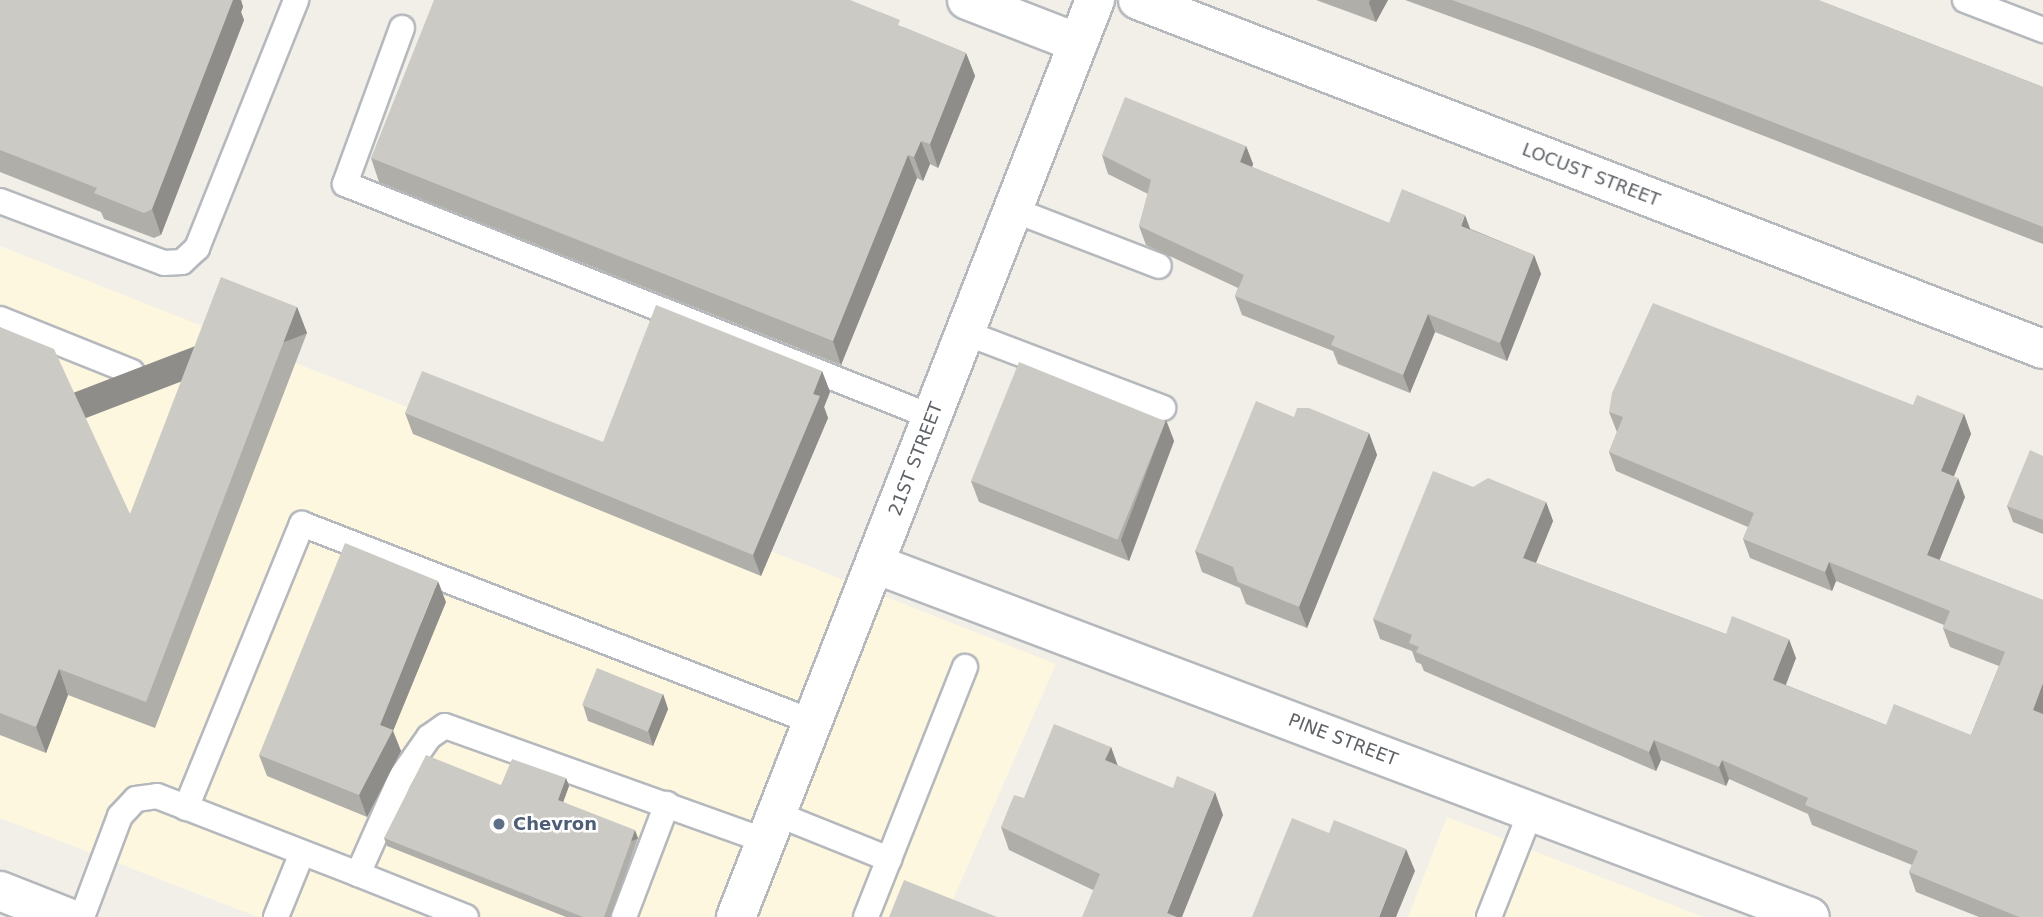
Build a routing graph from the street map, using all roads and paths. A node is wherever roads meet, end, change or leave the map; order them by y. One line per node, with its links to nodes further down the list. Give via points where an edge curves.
1 (296, 0): 9 (lane, via 197,248 182,262 164,263)
2 (967, 0): 8 (street)
3 (1095, 0): 8 (street, 21ST STREET)
4 (1138, 0): 14 (street, LOCUST STREET)
5 (1965, 0): 7 (lane)
6 (402, 28): 17 (lane, via 345,184)
7 (2043, 30)
8 (1078, 43): 10 (street, 21ST STREET)
9 (0, 201)
10 (1014, 210): 11 (lane); 13 (street, 21ST STREET)
11 (1159, 266)
12 (0, 318): 15 (lane)
13 (966, 332): 16 (lane); 17 (street, 21ST STREET)
14 (2043, 349)
15 (132, 372)
16 (1163, 408)
17 (932, 417): 18 (street, 21ST STREET)
18 (875, 564): 20 (street, 21ST STREET); 23 (street, PINE STREET)
19 (965, 667): 26 (lane)
20 (813, 722): 22 (lane, via 302,524); 24 (street, 21ST STREET)
21 (667, 804): 24 (lane); 27 (lane, via 445,726 429,737 401,777); 35 (lane)
22 (186, 808): 25 (lane); 32 (lane, via 157,796 136,799 120,816)
23 (1531, 811): 30 (street, PINE STREET); 38 (lane)
24 (771, 828): 26 (lane); 36 (street, 21ST STREET)
25 (302, 853): 27 (lane); 33 (lane)
26 (889, 859): 37 (lane)
27 (358, 874): 29 (lane)
28 (0, 891): 31 (street)
29 (425, 909): 34 (lane)
30 (1796, 914)
31 (66, 917)
32 (82, 917)
33 (276, 917)
34 (467, 917)
35 (624, 917)
36 (736, 917)
37 (866, 917)
38 (1489, 917)

